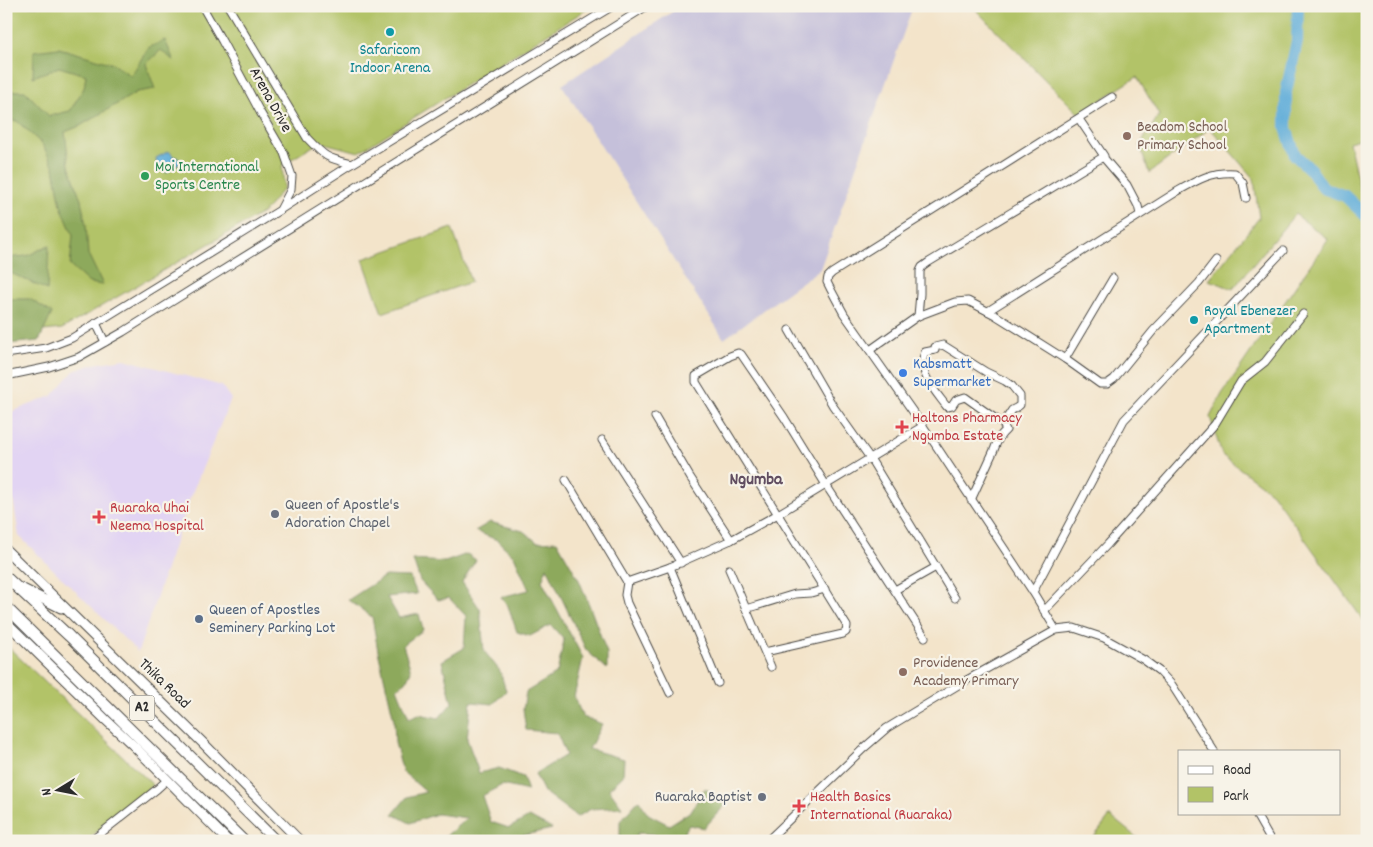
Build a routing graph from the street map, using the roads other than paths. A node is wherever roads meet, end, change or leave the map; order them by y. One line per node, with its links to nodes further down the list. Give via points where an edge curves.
1 (202, 6): 10 (street, Arena Drive, via 284,153 292,176 291,188)
2 (228, 6): 8 (street, Arena Drive, via 307,138 322,154)
3 (613, 6): 8 (street)
4 (647, 6): 20 (street)
5 (1112, 97): 6 (street)
6 (1079, 119): 7 (street); 21 (street, via 828,277 827,282 844,314)
7 (1104, 156): 11 (street, via 1126,185); 17 (street, via 922,268)
8 (352, 164): 10 (street)
9 (1246, 198): 11 (street, via 1243,183 1235,173 1212,174)
10 (280, 210): 18 (street)
11 (1140, 214): 15 (street)
12 (1283, 252): 45 (street, via 1124,420)
13 (1216, 262): 23 (street, via 1107,384 1100,384)
14 (1113, 278): 23 (street)
15 (988, 311): 17 (street, via 971,302 960,301); 23 (street)
16 (1303, 314): 49 (street, via 1265,362 1241,381 1215,424)
17 (918, 316): 21 (street)
18 (96, 323): 20 (street); 22 (street, via 72,338 46,348)
19 (789, 330): 29 (street, via 834,406)
20 (105, 342): 24 (street, via 79,357 49,368)
21 (870, 350): 27 (street)
22 (6, 354)
23 (1065, 358)
24 (6, 376)
25 (655, 417): 34 (street)
26 (1003, 424): 26 (street, via 1012,410 1020,405 1020,396 1012,386 943,345 925,352 924,373 947,406 965,397); 32 (street, via 1006,430 996,444)
27 (923, 426): 29 (street); 32 (street)
28 (602, 440): 36 (street)
29 (870, 458): 31 (street); 38 (street)
30 (566, 480): 41 (street)
31 (826, 485): 33 (street); 33 (street, via 741,354 730,356 696,376 696,382); 44 (street)
32 (971, 500): 45 (street)
33 (778, 514): 34 (street); 43 (street)
34 (731, 540): 36 (street)
35 (6, 550): 50 (main road, Thika Road)
36 (681, 563): 37 (street)
37 (670, 567): 41 (street); 56 (street)
38 (936, 567): 44 (street); 46 (street)
39 (729, 569): 48 (street)
40 (6, 577): 42 (highway, Thika Road / A2)
41 (627, 582): 57 (street, via 627,603)
42 (16, 586): 50 (main road); 64 (highway, Thika Road / A2)
43 (825, 589): 48 (street, via 795,594); 54 (street, via 847,626 846,632)
44 (895, 590): 53 (street)
45 (1033, 592): 49 (street)
46 (955, 598)
47 (6, 607): 63 (highway, A2)
48 (746, 609): 54 (street)
49 (1044, 610): 52 (street)
50 (68, 611): 65 (main road, Thika Road)
51 (6, 622): 59 (main road)
52 (1056, 630): 58 (street, via 1074,628 1104,638 1159,671 1172,685); 66 (street, via 887,728)
53 (925, 637)
54 (766, 652): 55 (street)
55 (771, 667)
56 (718, 682)
57 (670, 694)
58 (1213, 750)
59 (167, 780): 61 (street); 62 (main road)
60 (1256, 814): 67 (street)
61 (92, 841)
62 (228, 841)
63 (244, 841)
64 (276, 841)
65 (300, 841)
66 (767, 841)
67 (1271, 841)

